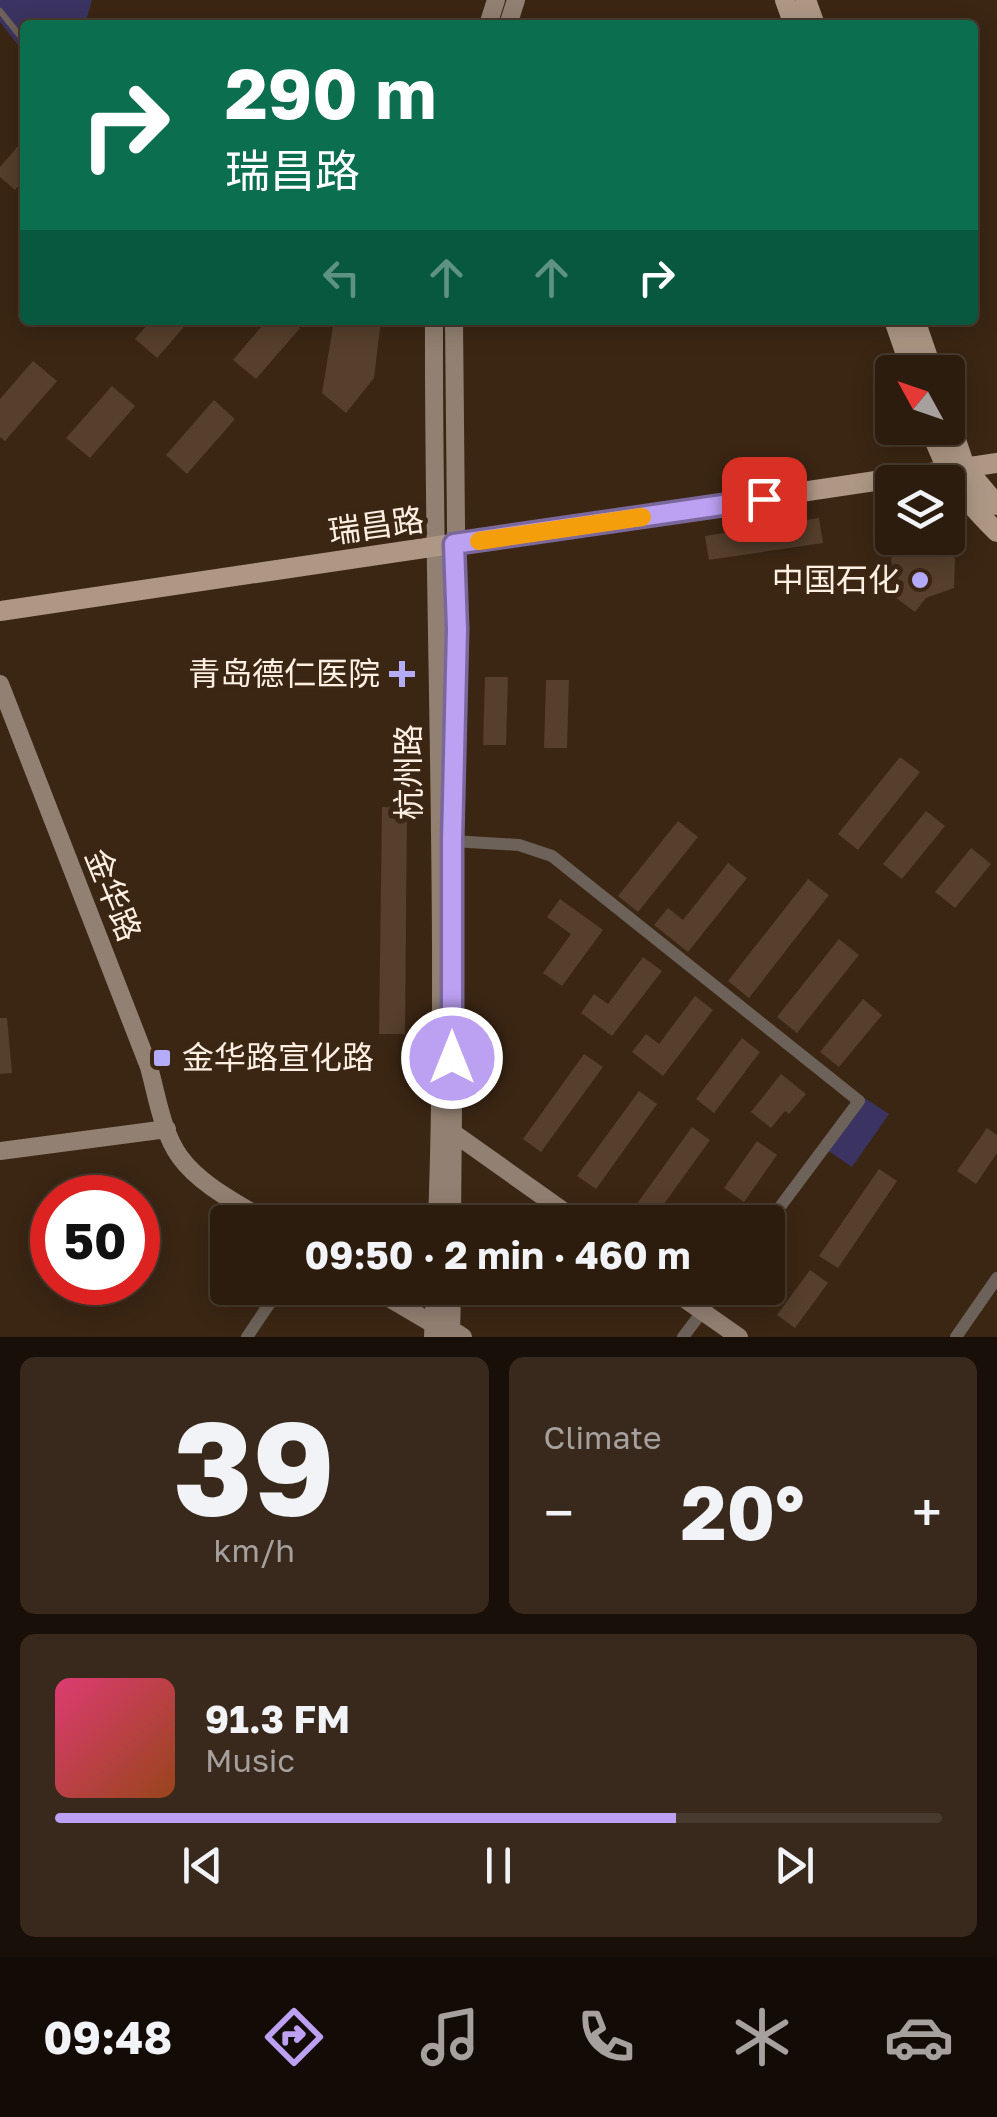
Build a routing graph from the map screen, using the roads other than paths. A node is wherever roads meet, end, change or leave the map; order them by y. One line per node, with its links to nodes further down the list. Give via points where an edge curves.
1 (0, 11): 2 (lane)
2 (20, 36)
3 (434, 325): 16 (main road, 杭州路)
4 (454, 325): 16 (main road, 杭州路)
5 (896, 325): 7 (main road)
6 (917, 325): 8 (main road)
7 (906, 355)
8 (927, 355)
9 (997, 462): 10 (main road, 瑞昌路)
10 (965, 467)
11 (965, 478): 14 (main road)
12 (875, 481): 16 (main road, 瑞昌路)
13 (965, 495): 15 (main road)
14 (997, 505)
15 (997, 532)
16 (444, 546): 17 (main road, 瑞昌路); 19 (main road, 杭州路, via 457,629); 20 (main road, 杭州路, via 439,694)
17 (0, 611)
18 (0, 684): 21 (main road, 金华路, via 149,1067)
19 (452, 841): 20 (main road, 杭州路); 27 (street, via 519,845 552,856 858,1101)
20 (447, 1128): 24 (main road, 杭州路); 25 (main road, 杭州路); 26 (main road)
21 (166, 1129): 22 (main road); 23 (main road, 金华路, via 197,1175)
22 (0, 1150)
23 (242, 1205)
24 (439, 1205)
25 (451, 1205)
26 (555, 1205)
27 (781, 1205)
28 (997, 1278): 40 (street)
29 (269, 1305): 37 (street)
30 (400, 1305): 36 (main road)
31 (439, 1305): 36 (main road)
32 (450, 1305): 36 (main road)
33 (693, 1305): 35 (main road)
34 (707, 1305): 35 (street)
35 (702, 1311): 38 (street); 39 (main road)
36 (446, 1333)
37 (247, 1337)
38 (684, 1337)
39 (739, 1337)
40 (956, 1337)

